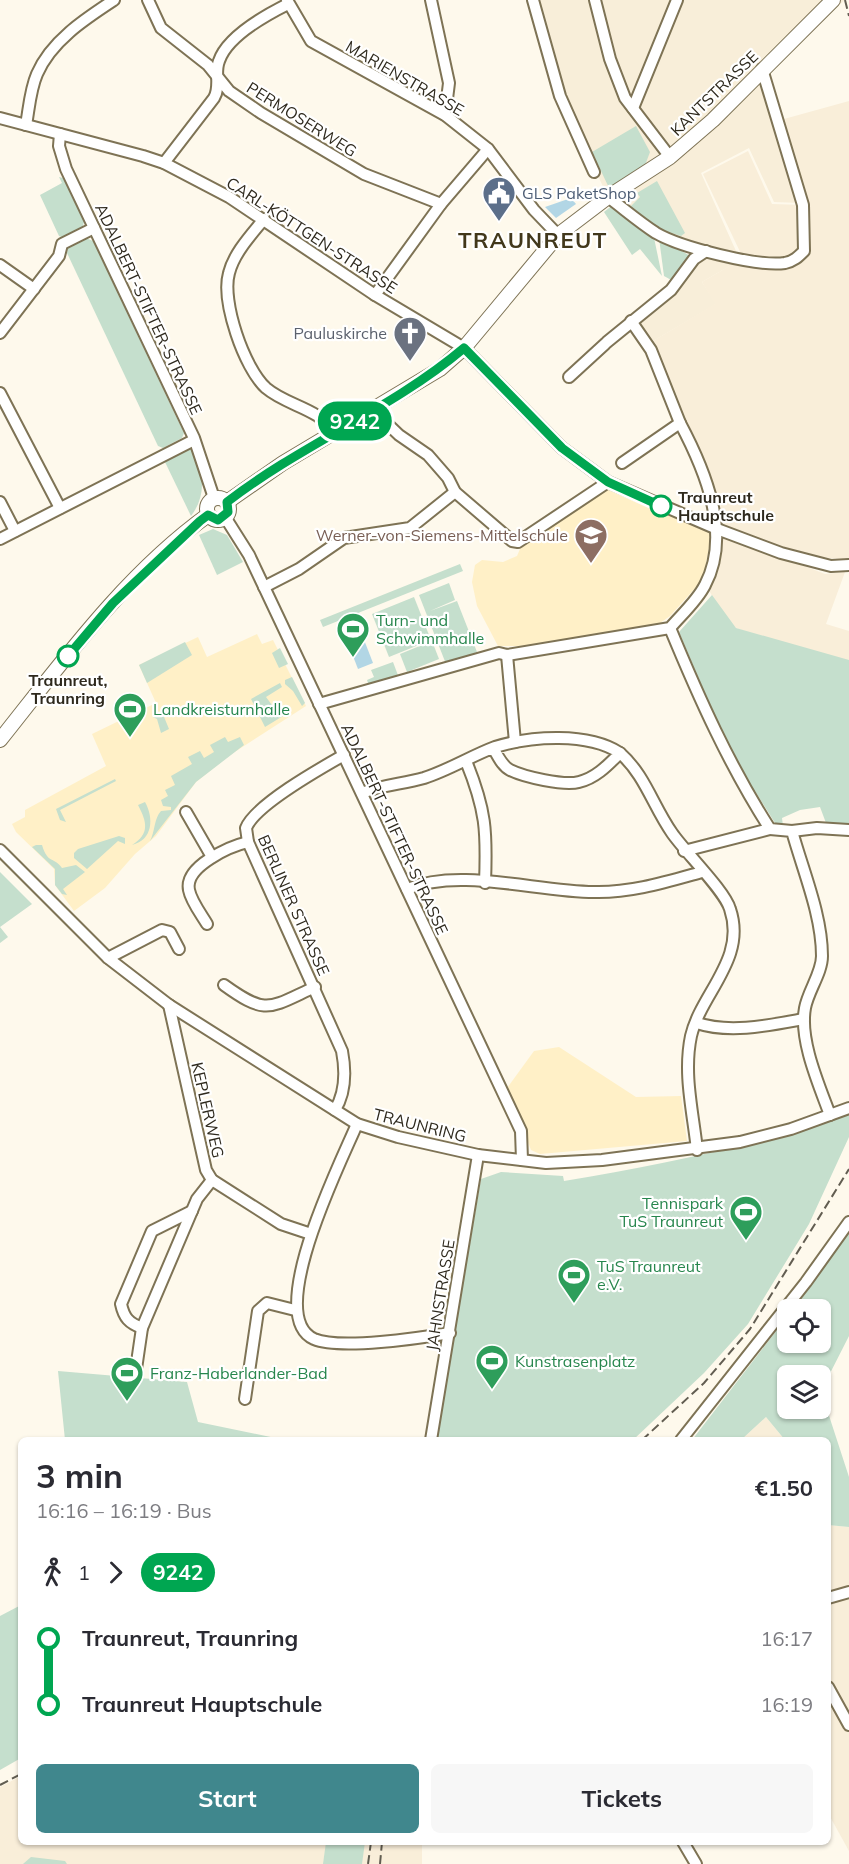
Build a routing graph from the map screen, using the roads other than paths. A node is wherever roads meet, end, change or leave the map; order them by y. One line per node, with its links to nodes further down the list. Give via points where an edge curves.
1 (114, 0): 14 (street, via 74,29 41,65)
2 (148, 0): 10 (street, PERMOSERWEG, via 162,28)
3 (430, 0): 12 (street, via 449,83)
4 (533, 0): 19 (street, via 560,96)
5 (595, 0): 11 (street, via 617,79)
6 (677, 0): 11 (street)
7 (833, 0): 9 (main road, KANTSTRASSE)
8 (287, 2): 10 (street, via 250,26 226,49 218,64); 12 (street, MARIENSTRASSE, via 311,41)
9 (762, 69): 17 (main road, KANTSTRASSE); 25 (street, via 803,205 804,251 795,260 783,263)
10 (218, 76): 18 (street, via 218,92); 21 (street, PERMOSERWEG, via 229,90 314,146 364,174)
11 (633, 108): 17 (street)
12 (445, 114): 16 (street, MARIENSTRASSE)
13 (0, 118): 14 (street, CARL-KÖTTGEN-STRASSE)
14 (27, 125): 15 (street, CARL-KÖTTGEN-STRASSE)
15 (60, 134): 18 (street, CARL-KÖTTGEN-STRASSE); 23 (street, ADALBERT-STIFTER-STRASSE, via 60,156)
16 (488, 149): 21 (street); 24 (street, MARIENSTRASSE)
17 (670, 157): 20 (main road, KANTSTRASSE)
18 (164, 163): 22 (street, CARL-KÖTTGEN-STRASSE)
19 (594, 172)
20 (608, 197): 24 (main road, KANTSTRASSE); 25 (street, via 657,233)
21 (441, 204): 28 (street)
22 (264, 219): 28 (street, CARL-KÖTTGEN-STRASSE); 36 (street, via 229,273 227,292 239,341 265,387 324,420)
23 (94, 228): 27 (street, via 62,244 59,256); 37 (street, ADALBERT-STIFTER-STRASSE)
24 (558, 235): 31 (main road, KANTSTRASSE)
25 (705, 251): 29 (street, via 694,259 671,290)
26 (0, 265): 27 (street)
27 (34, 289): 30 (street)
28 (375, 295): 31 (street, CARL-KÖTTGEN-STRASSE)
29 (632, 321): 32 (street); 35 (street, via 651,350)
30 (0, 333)
31 (464, 348): 34 (main road, KANTSTRASSE, via 429,377); 39 (street, CARL-KÖTTGEN-STRASSE, via 562,448)
32 (569, 377)
33 (0, 393): 43 (street)
34 (374, 411): 36 (main road, KANTSTRASSE); 40 (street, via 428,455)
35 (680, 423): 38 (street); 46 (street, via 703,473)
36 (334, 432): 41 (main road, KANTSTRASSE)
37 (194, 440): 41 (street, ADALBERT-STIFTER-STRASSE); 43 (street)
38 (622, 464)
39 (608, 482): 40 (street, via 518,542 506,538); 46 (street, CARL-KÖTTGEN-STRASSE)
40 (455, 492): 50 (street, via 410,528 344,538)
41 (220, 500): 44 (main road, via 207,505); 45 (main road, via 228,512)
42 (0, 502): 47 (street)
43 (60, 508): 47 (street)
44 (208, 515): 45 (main road, via 218,520); 54 (main road, via 113,603)
45 (225, 517): 50 (street, ADALBERT-STIFTER-STRASSE)
46 (717, 529): 49 (street, CARL-KÖTTGEN-STRASSE, via 781,553 831,566); 51 (street, via 706,585)
47 (15, 531): 48 (street)
48 (0, 539)
49 (849, 565)
50 (264, 587): 53 (street, ADALBERT-STIFTER-STRASSE)
51 (669, 628): 52 (street); 62 (street, via 722,747)
52 (507, 655): 53 (street, via 494,654); 55 (street)
53 (319, 704): 58 (street, ADALBERT-STIFTER-STRASSE)
54 (0, 740)
55 (515, 742): 56 (street); 57 (street, via 589,742)
56 (493, 748): 57 (street, via 511,770 562,784 596,775); 59 (street)
57 (620, 753): 67 (street, via 634,766)
58 (344, 755): 60 (street, ADALBERT-STIFTER-STRASSE); 65 (street, BERLINER STRASSE, via 254,814 246,828)
59 (466, 761): 60 (street, via 424,778); 70 (street, via 482,800 487,838)
60 (362, 793): 71 (street, ADALBERT-STIFTER-STRASSE)
61 (186, 812): 68 (street)
62 (770, 829): 64 (street); 67 (street)
63 (849, 830): 64 (street)
64 (792, 831): 78 (street, via 820,933 822,959)
65 (248, 842): 68 (street); 76 (street, BERLINER STRASSE)
66 (0, 850): 74 (street, TRAUNRING)
67 (684, 851): 69 (street)
68 (212, 857): 72 (street, via 189,882 189,890)
69 (702, 872): 70 (street, via 651,886 594,892); 79 (street, via 730,906 733,934 719,982)
70 (485, 883): 71 (street, via 453,881)
71 (407, 889): 86 (street, ADALBERT-STIFTER-STRASSE, via 521,1131)
72 (207, 924)
73 (180, 950): 74 (street, via 170,932 162,930)
74 (108, 958): 77 (street, TRAUNRING)
75 (224, 985): 76 (street, via 247,1002 263,1007)
76 (315, 987): 81 (street, BERLINER STRASSE, via 344,1060 343,1092)
77 (169, 1005): 81 (street, TRAUNRING); 87 (street, KEPLERWEG)
78 (804, 1019): 79 (street, via 770,1026 711,1027); 82 (street, via 811,1061)
79 (698, 1023): 84 (street, via 687,1061)
80 (849, 1108): 82 (street, TRAUNRING)
81 (335, 1110): 83 (street, TRAUNRING)
82 (830, 1115): 84 (street, TRAUNRING, via 740,1142)
83 (357, 1124): 85 (street, TRAUNRING, via 434,1147); 90 (street)
84 (697, 1150): 86 (street, TRAUNRING, via 558,1163)
85 (478, 1155): 86 (street, TRAUNRING); 93 (street, JAHNSTRASSE)
86 (522, 1160)
87 (212, 1180): 88 (street); 90 (street, KEPLERWEG, via 281,1224)
88 (192, 1211): 92 (street); 92 (street, via 152,1231 121,1304 129,1322)
89 (849, 1222): 97 (street)
90 (312, 1234): 91 (street, via 300,1272)
91 (295, 1310): 93 (street, via 307,1334 323,1341 386,1341); 95 (street, via 267,1303 258,1311)
92 (142, 1328): 94 (street)
93 (450, 1333): 96 (street, JAHNSTRASSE)
94 (136, 1369)
95 (244, 1399)
96 (432, 1437)
97 (683, 1437)
98 (849, 1592): 99 (street)
99 (831, 1597)
100 (831, 1692): 101 (street)
101 (849, 1725)
102 (685, 1845): 103 (street)
103 (696, 1864)

